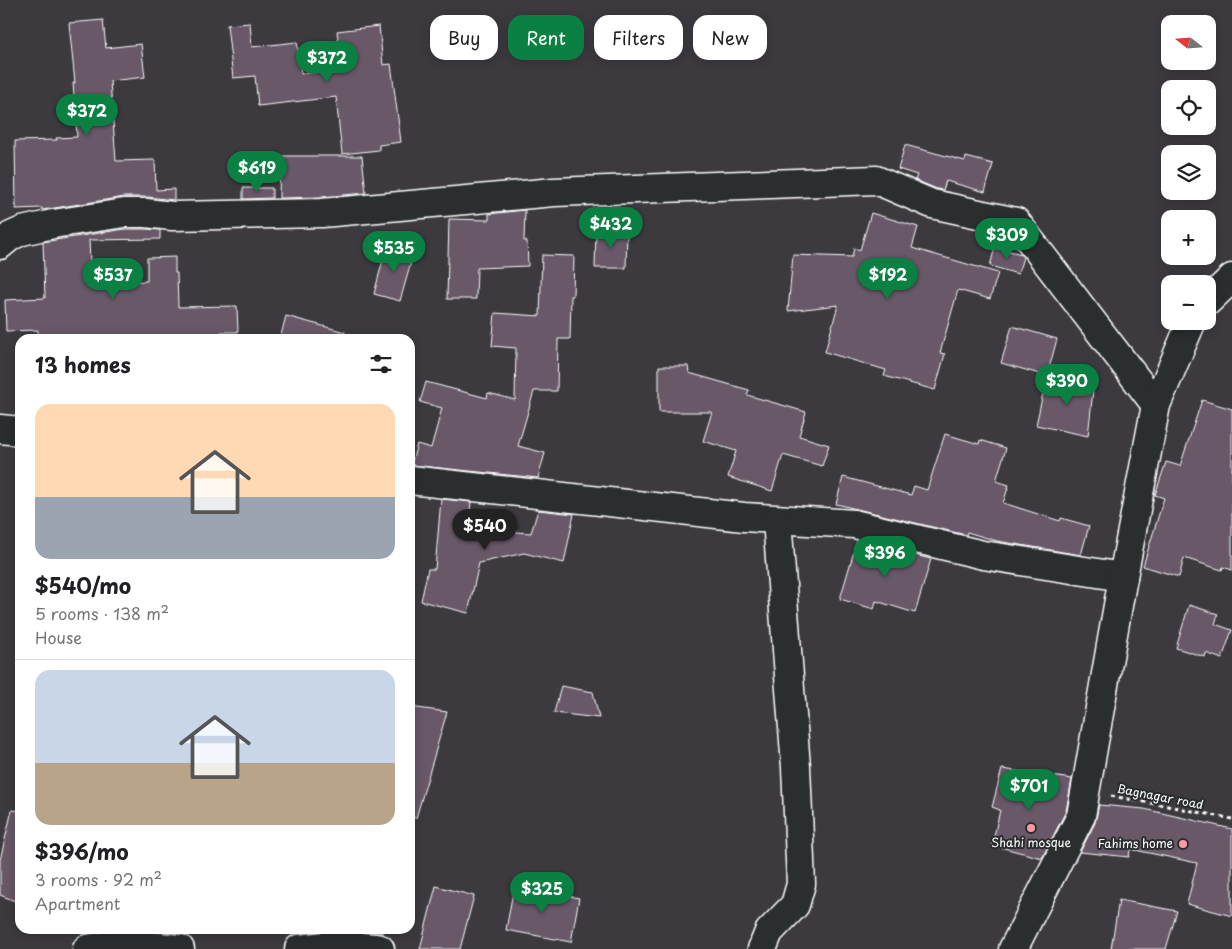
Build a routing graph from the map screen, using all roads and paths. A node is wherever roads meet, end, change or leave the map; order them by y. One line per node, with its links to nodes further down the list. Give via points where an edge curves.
1 (0, 245): 5 (street, via 22,231 124,213 172,216 322,213 554,192 876,180 932,204 1016,222)
2 (1232, 278): 3 (street)
3 (1216, 293)
4 (1188, 330): 5 (street)
5 (1156, 405): 10 (street)
6 (0, 429): 7 (street)
7 (15, 430)
8 (415, 481): 9 (street)
9 (777, 520): 10 (street, via 854,524 983,555); 17 (street, via 796,767 801,884 795,905 768,932)
10 (1123, 578): 11 (street)
11 (1085, 792): 12 (path, Bagnagar road); 18 (street, via 1081,816)
12 (1232, 819)
13 (87, 949): 14 (street, via 121,944)
14 (180, 949)
15 (299, 949): 16 (street, via 334,945)
16 (380, 949)
17 (762, 949)
18 (1013, 949)

